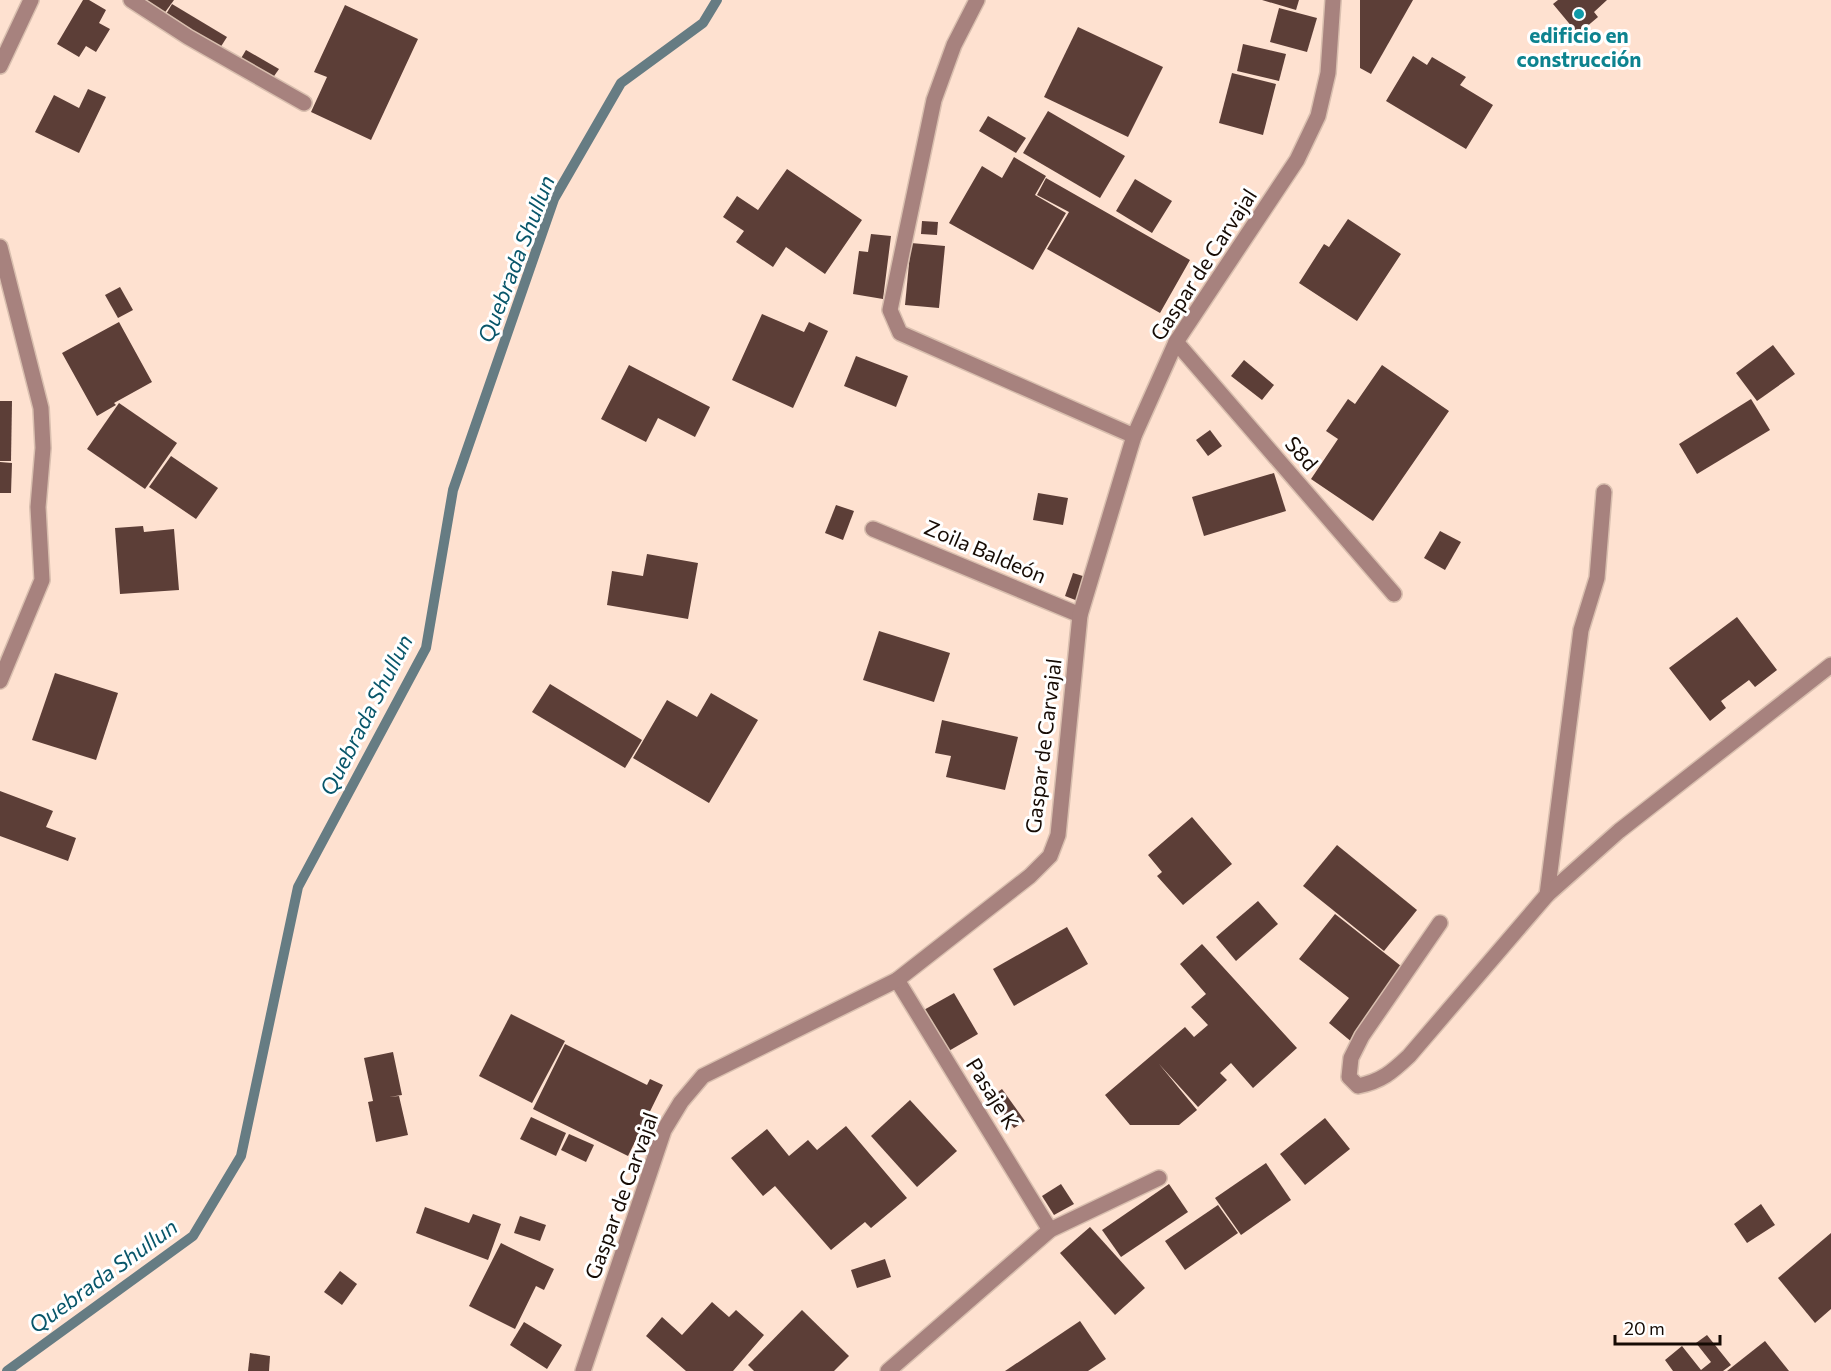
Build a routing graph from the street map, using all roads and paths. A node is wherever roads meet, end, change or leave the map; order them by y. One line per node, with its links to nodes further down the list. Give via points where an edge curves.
1 (32, 0): 5 (street)
2 (131, 0): 6 (street)
3 (977, 0): 9 (street, via 954,45 934,100 890,310 900,333)
4 (1333, 0): 8 (street, Gaspar de Carvajal, via 1328,73 1318,116 1298,160)
5 (0, 66)
6 (304, 103)
7 (0, 247): 15 (street, via 41,408 43,448 38,507 42,580)
8 (1176, 342): 9 (street, Gaspar de Carvajal); 12 (street, S8d)
9 (1134, 436): 13 (street, Gaspar de Carvajal)
10 (1604, 492): 16 (street, via 1597,578 1581,630)
11 (873, 529): 13 (street, Zoila Baldeón)
12 (1394, 594)
13 (1080, 615): 18 (street, Gaspar de Carvajal, via 1058,835 1050,856)
14 (1831, 665): 16 (street, via 1619,831)
15 (0, 681)
16 (1547, 895): 17 (street, via 1409,1056 1388,1075 1358,1086 1349,1077 1351,1058 1362,1036)
17 (1440, 923)
18 (897, 980): 20 (street, Pasaje K); 21 (street, Gaspar de Carvajal, via 703,1076 681,1102 664,1130)
19 (1159, 1178): 20 (street)
20 (1050, 1230): 22 (street)
21 (583, 1371)
22 (888, 1371)

